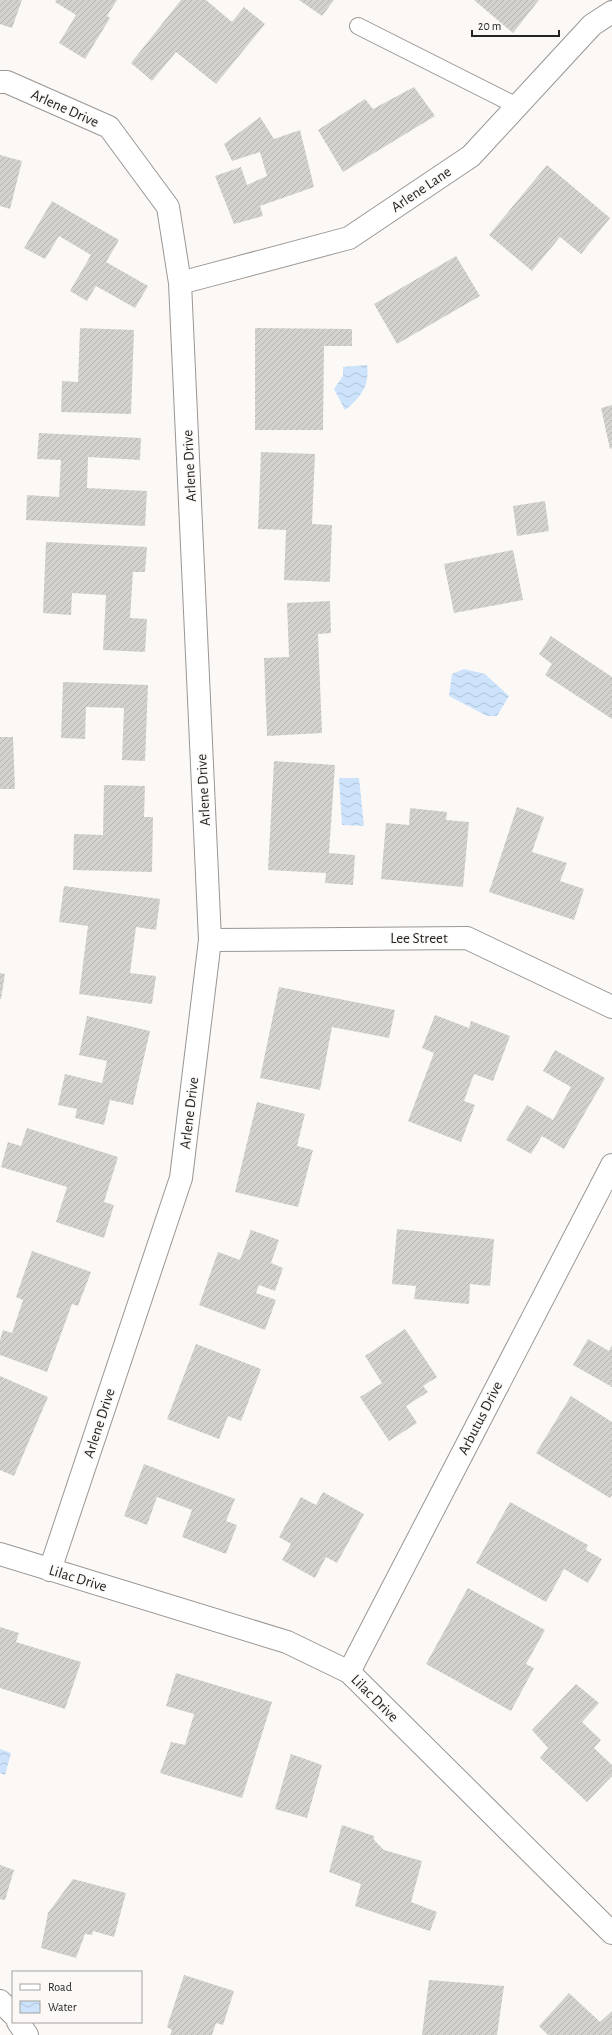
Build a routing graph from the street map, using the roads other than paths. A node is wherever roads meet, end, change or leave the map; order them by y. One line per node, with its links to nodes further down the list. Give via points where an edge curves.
1 (612, 12): 4 (street, Arlene Lane, via 592,25)
2 (358, 26): 4 (lane)
3 (0, 82): 5 (street, Arlene Drive, via 7,82 110,127 168,207)
4 (517, 106): 5 (street, Arlene Lane, via 471,156 349,238)
5 (180, 283): 6 (street, Arlene Drive)
6 (210, 940): 7 (street, Lee Street, via 467,938); 10 (street, Arlene Drive, via 181,1178)
7 (612, 1007)
8 (612, 1165): 11 (street, Arbutus Drive)
9 (0, 1554): 10 (street, Lilac Drive)
10 (50, 1570): 11 (street, Lilac Drive, via 287,1642)
11 (349, 1672): 12 (street, Lilac Drive)
12 (612, 1933)
13 (0, 2001): 14 (street)
14 (12, 2013)
15 (19, 2023): 16 (street)
16 (27, 2035)

